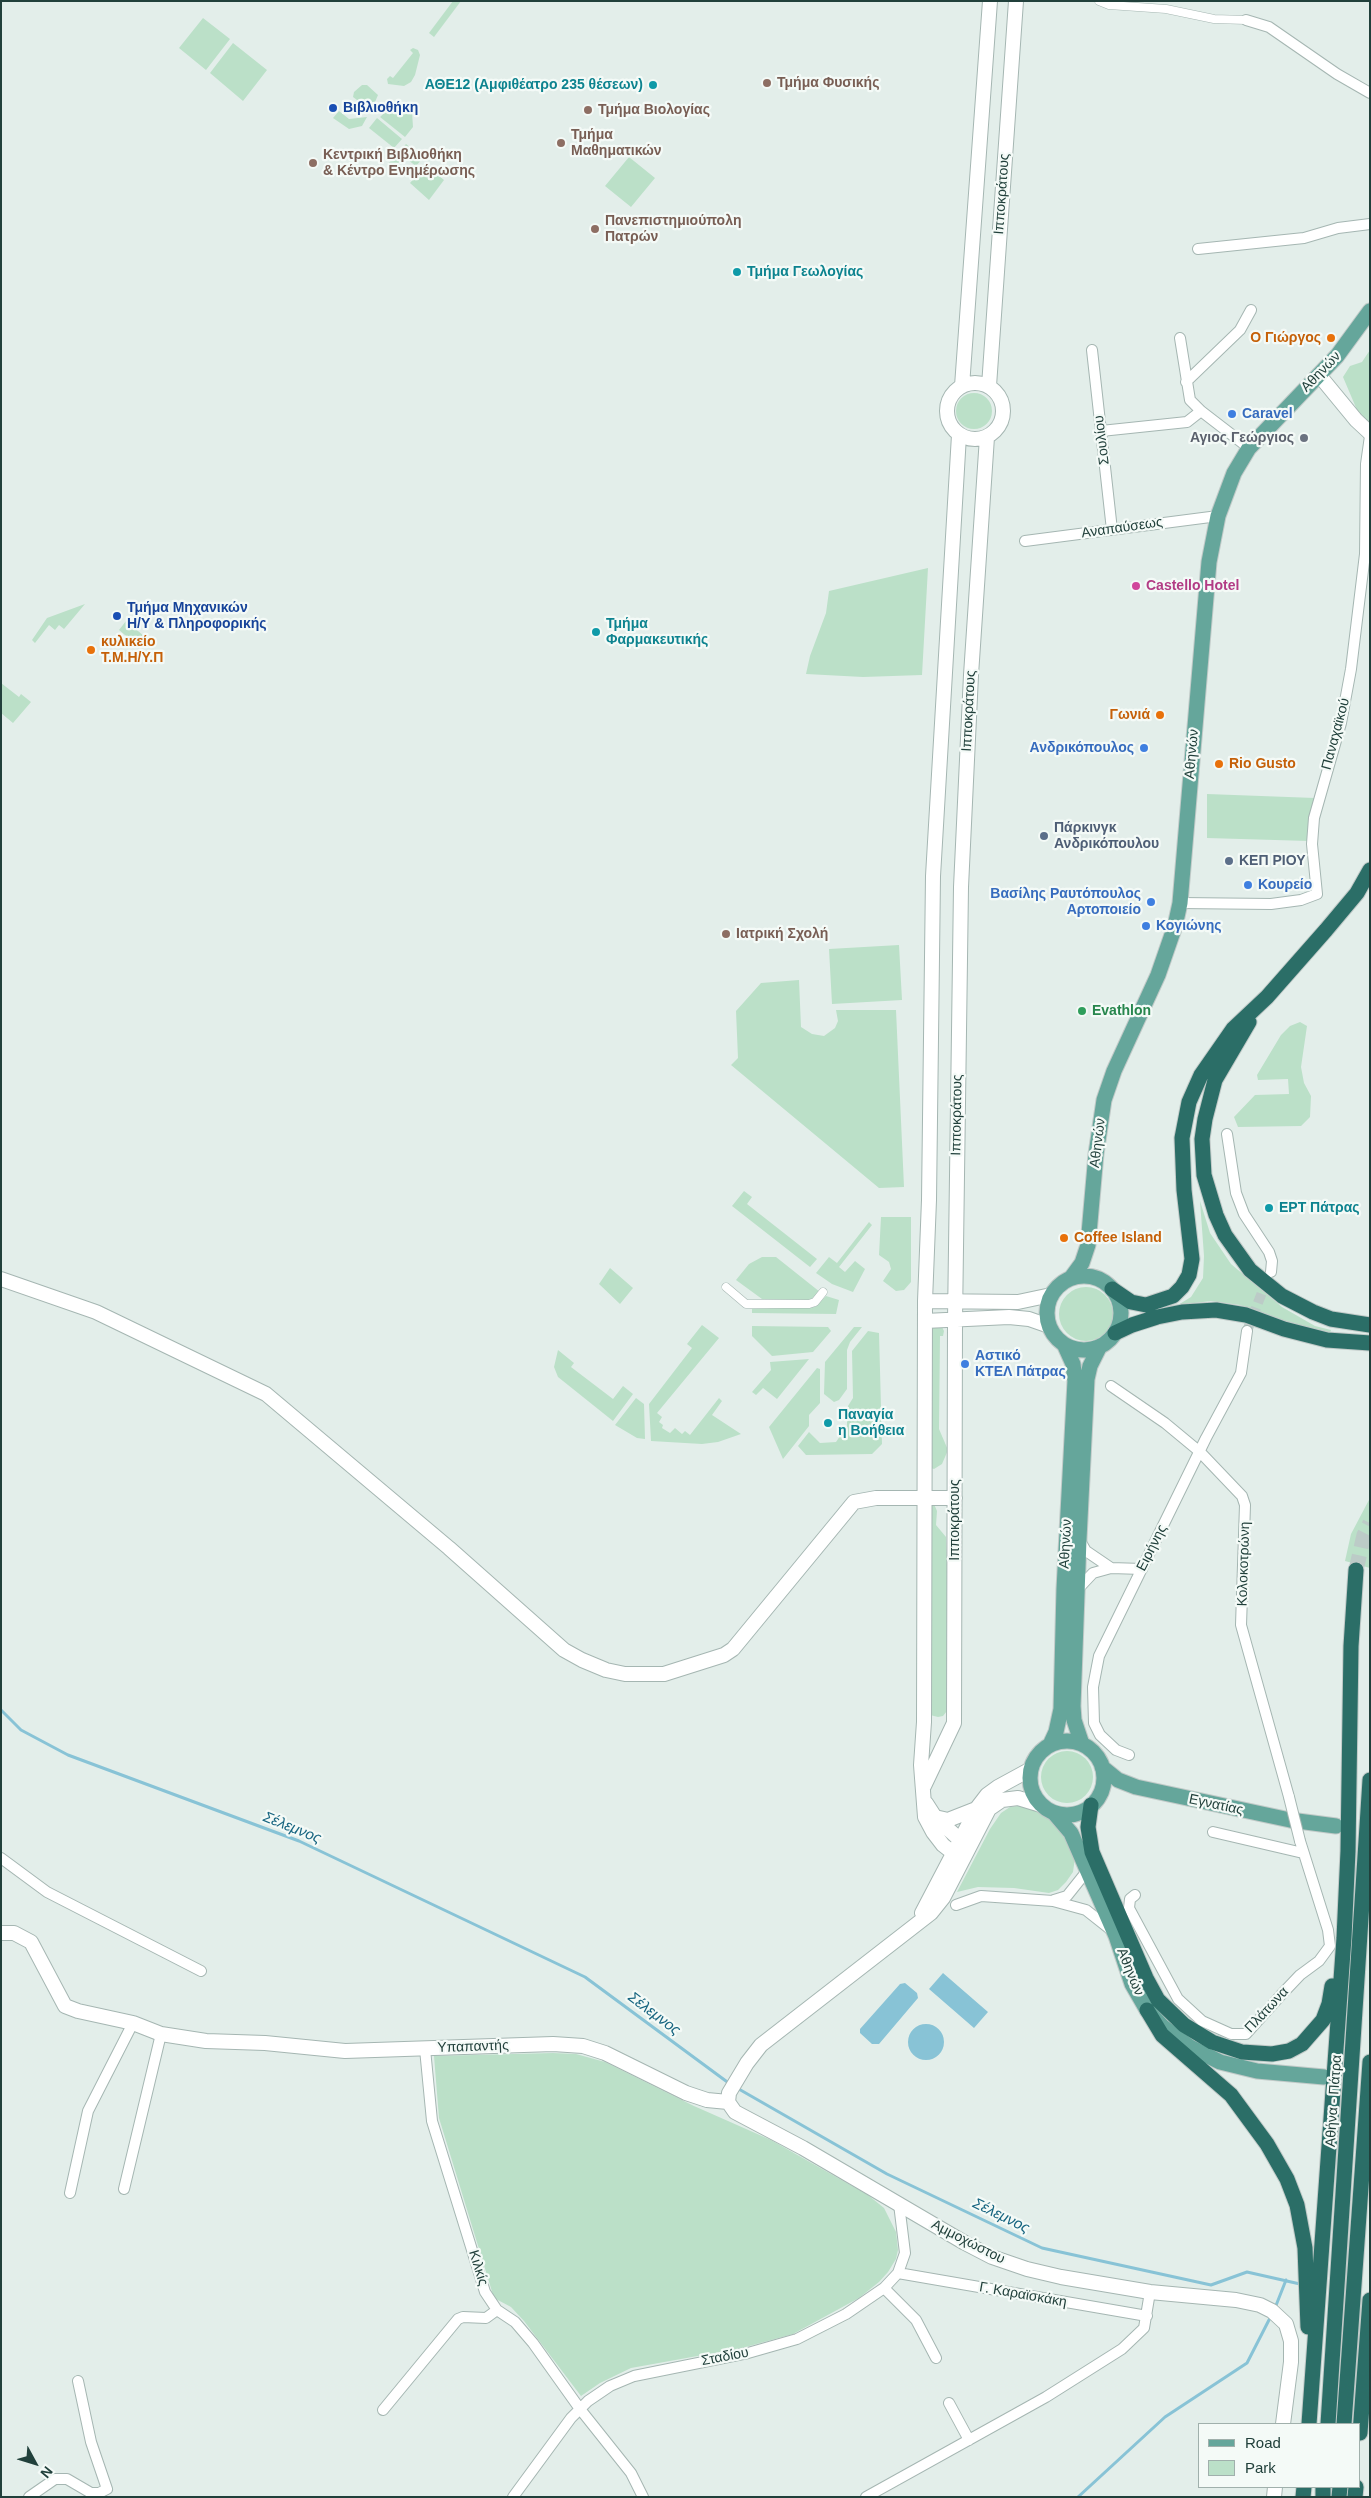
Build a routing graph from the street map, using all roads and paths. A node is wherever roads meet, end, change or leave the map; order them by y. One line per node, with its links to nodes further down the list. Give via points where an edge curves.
1 (990, 1): 14 (street, Ιπποκράτους)
2 (1016, 1): 15 (street, Ιπποκράτους)
3 (1099, 1): 4 (street, via 1214,19)
4 (1246, 20): 5 (street, via 1269,27)
5 (1370, 93)
6 (1370, 224): 7 (street, via 1338,228 1304,238)
7 (1198, 249)
8 (1251, 310): 13 (street, via 1240,330)
9 (1370, 312): 12 (main road, Αθηνών)
10 (1180, 338): 13 (street)
11 (1092, 350): 17 (street, Σουλίου)
12 (1319, 375): 18 (street); 21 (main road, Αθηνών)
13 (1186, 382): 16 (street, via 1190,400)
14 (962, 386): 15 (street, via 976,382); 19 (street, via 951,395 946,409 948,421)
15 (989, 386): 20 (street, via 999,396 1003,408 999,426)
16 (1201, 411): 17 (street, via 1193,420 1183,423); 21 (street)
17 (1101, 431): 23 (street, Σουλίου)
18 (1370, 434): 26 (street, Παναχαϊκού, via 1366,454 1364,559 1351,669 1341,723 1314,818 1312,844 1317,894 1271,904)
19 (959, 435): 20 (street, via 971,439); 38 (street, Ιπποκράτους, via 933,876)
20 (987, 438): 39 (street, Ιπποκράτους, via 963,830)
21 (1249, 448): 22 (main road, Αθηνών, via 1234,473)
22 (1218, 516): 23 (street, Αναπαύσεως); 26 (main road, Αθηνών, via 1208,571)
23 (1112, 530): 24 (street, Αναπαύσεως)
24 (1025, 541)
25 (1370, 870): 27 (highway, via 1357,893)
26 (1180, 903): 29 (main road, Αθηνών, via 1158,975 1104,1100)
27 (1267, 996): 35 (highway, via 1220,1046 1201,1075 1189,1102 1182,1138 1182,1165 1192,1259 1190,1275 1173,1296 1146,1305 1131,1302); 42 (highway, via 1214,1080 1208,1102 1202,1158 1207,1192 1225,1235 1250,1270 1263,1282 1312,1312)
28 (1227, 1134): 30 (street, via 1236,1193 1244,1214 1269,1252)
29 (1089, 1236): 31 (main road, Αθηνών, via 1086,1254); 33 (main road, Αθηνών)
30 (1271, 1272)
31 (1071, 1278): 33 (main road); 37 (main road, Αθηνών)
32 (1, 1279): 51 (street, via 96,1312 266,1394 564,1650 606,1670 625,1674 664,1674 724,1655 854,1502 876,1498)
33 (1099, 1279): 35 (main road)
34 (726, 1287): 36 (street, via 746,1304 809,1304)
35 (1112, 1288): 45 (main road, via 1118,1296 1121,1315)
36 (823, 1292)
37 (1051, 1295): 39 (street, via 1018,1302); 43 (main road, via 1047,1310)
38 (926, 1301): 39 (street); 41 (street, Ιπποκράτους)
39 (956, 1301): 40 (street, Ιπποκράτους)
40 (955, 1320): 41 (street); 43 (street, via 1009,1317); 52 (street, Ιπποκράτους)
41 (925, 1321): 51 (street, Ιπποκράτους)
42 (1363, 1325)
43 (1049, 1326): 47 (main road, Αθηνών)
44 (1247, 1331): 50 (street, Ειρήνης, via 1241,1373)
45 (1115, 1333): 46 (highway, via 1158,1317 1216,1310 1246,1315 1307,1336); 48 (main road, Αθηνών)
46 (1370, 1343)
47 (1064, 1344): 48 (main road, via 1082,1350); 59 (main road, Αθηνών, via 1073,1364 1075,1381 1061,1709)
48 (1100, 1346): 53 (main road, Αθηνών, via 1087,1379)
49 (1111, 1386): 50 (street, Κολοκοτρώνη)
50 (1200, 1452): 55 (street, Ειρήνης); 74 (street, Κολοκοτρώνη, bridge, via 1242,1496 1245,1506 1242,1625)
51 (925, 1498): 52 (street); 64 (street, Ιπποκράτους, via 921,1766)
52 (955, 1498): 64 (street, Ιπποκράτους, via 954,1723)
53 (1079, 1539): 54 (street, via 1086,1551); 57 (main road, Αθηνών)
54 (1110, 1568): 55 (street); 57 (street, via 1093,1574)
55 (1142, 1569): 60 (street, Ειρήνης, via 1102,1648 1093,1687 1096,1729 1116,1750)
56 (1356, 1570): 84 (highway, via 1351,1646)
57 (1077, 1590): 58 (main road, Αθηνών, via 1073,1706)
58 (1082, 1744): 59 (main road, via 1060,1741); 61 (main road, Αθηνών, via 1095,1753)
59 (1050, 1745): 62 (main road, Αθηνών, via 1035,1759)
60 (1129, 1755)
61 (1102, 1767): 67 (main road, via 1100,1794); 71 (main road, Εγνατίας, via 1118,1780 1136,1787 1290,1820)
62 (1031, 1769): 66 (main road, via 1031,1788); 68 (street, via 998,1787)
63 (1370, 1780): 110 (highway, Αθήνα - Πάτρα)
64 (924, 1787): 65 (street, Ιπποκράτους)
65 (925, 1801): 70 (street, Ιπποκράτους); 75 (street, Ιπποκράτους, via 925,1817 933,1832 942,1845)
66 (1041, 1805): 69 (main road, Αθηνών); 75 (street, via 1018,1798 1002,1800 989,1809)
67 (1091, 1805): 69 (main road, via 1070,1814); 84 (highway, via 1088,1827 1092,1852 1146,1978 1158,2000 1197,2034 1227,2048 1259,2054 1289,2051 1302,2044 1315,2032 1326,2012)
68 (977, 1808): 70 (street, via 948,1820); 73 (street)
69 (1054, 1813): 78 (main road, Αθηνών, via 1072,1833)
70 (935, 1817): 73 (street, Ιπποκράτους)
71 (1336, 1826)
72 (1213, 1832): 76 (street)
73 (959, 1839): 75 (street, Ιπποκράτους)
74 (1300, 1841): 76 (street, Πλάτωνα)
75 (959, 1852): 92 (street, via 943,1898 931,1913 761,2045 746,2063)
76 (1303, 1853): 79 (street, Πλάτωνα, via 1328,1930 1330,1946 1324,1957 1300,1975 1246,2034 1231,2034 1202,2020 1178,1999 1129,1908 1130,1899)
77 (1, 1858): 85 (street, via 53,1896)
78 (1087, 1870): 80 (street, via 1067,1896); 83 (main road, Αθηνών)
79 (1135, 1895)
80 (1053, 1901): 81 (street, via 981,1896); 83 (street, via 1077,1906 1093,1914)
81 (956, 1905)
82 (1, 1933): 87 (street, Υπαπαντής, via 14,1933 31,1942 65,2006)
83 (1116, 1936): 86 (main road, Αθηνών, via 1132,1984)
84 (1344, 1938): 104 (highway)
85 (201, 1971)
86 (1147, 2010): 91 (main road, Αθηνών, via 1190,2047 1220,2062 1257,2071); 104 (highway, via 1162,2035 1230,2095 1267,2144 1287,2179 1297,2205 1305,2248)
87 (133, 2024): 88 (street, Υπαπαντής); 94 (street, via 88,2111)
88 (161, 2034): 89 (street, Υπαπαντής, via 206,2042 265,2043 328,2050); 93 (street)
89 (425, 2049): 92 (street, Υπαπαντής, via 553,2044 583,2046 605,2053 686,2093 707,2100); 100 (street, Κιλκίς, via 432,2121 485,2292)
90 (1370, 2062): 111 (highway)
91 (1324, 2077)
92 (728, 2097): 95 (street, Αμμοχώστου, via 735,2112)
93 (124, 2188)
94 (70, 2194)
95 (899, 2204): 96 (street, Σταδίου, via 905,2247); 98 (street, Αμμοχώστου, via 971,2246 1009,2263 1061,2277)
96 (898, 2273): 97 (street, Σταδίου); 101 (street, Γ. Καραϊσκάκη)
97 (884, 2288): 102 (street, via 916,2320); 106 (street, Σταδίου, via 846,2314 797,2339 748,2353 634,2376 599,2392)
98 (1150, 2292): 101 (street); 108 (street, Αμμοχώστου, via 1224,2298 1267,2308 1282,2320 1291,2341)
99 (1370, 2300): 112 (highway)
100 (497, 2310): 106 (street, Κιλκίς, via 515,2322 533,2343); 107 (street, via 486,2318 463,2316 458,2319)
101 (1147, 2316): 113 (street, via 1142,2331 1122,2349)
102 (936, 2358)
103 (78, 2381): 114 (street, via 91,2442 107,2489 91,2493 66,2479 56,2479)
104 (1312, 2391): 109 (highway)
105 (949, 2403): 113 (street)
106 (580, 2409): 115 (street, Σταδίου); 116 (street, Κιλκίς, via 631,2474)
107 (383, 2410)
108 (1283, 2423)
109 (1309, 2423)
110 (1328, 2423)
111 (1344, 2423)
112 (1361, 2423)
113 (969, 2440): 117 (street)
114 (34, 2496)
115 (513, 2497)
116 (643, 2497)
117 (866, 2497)

